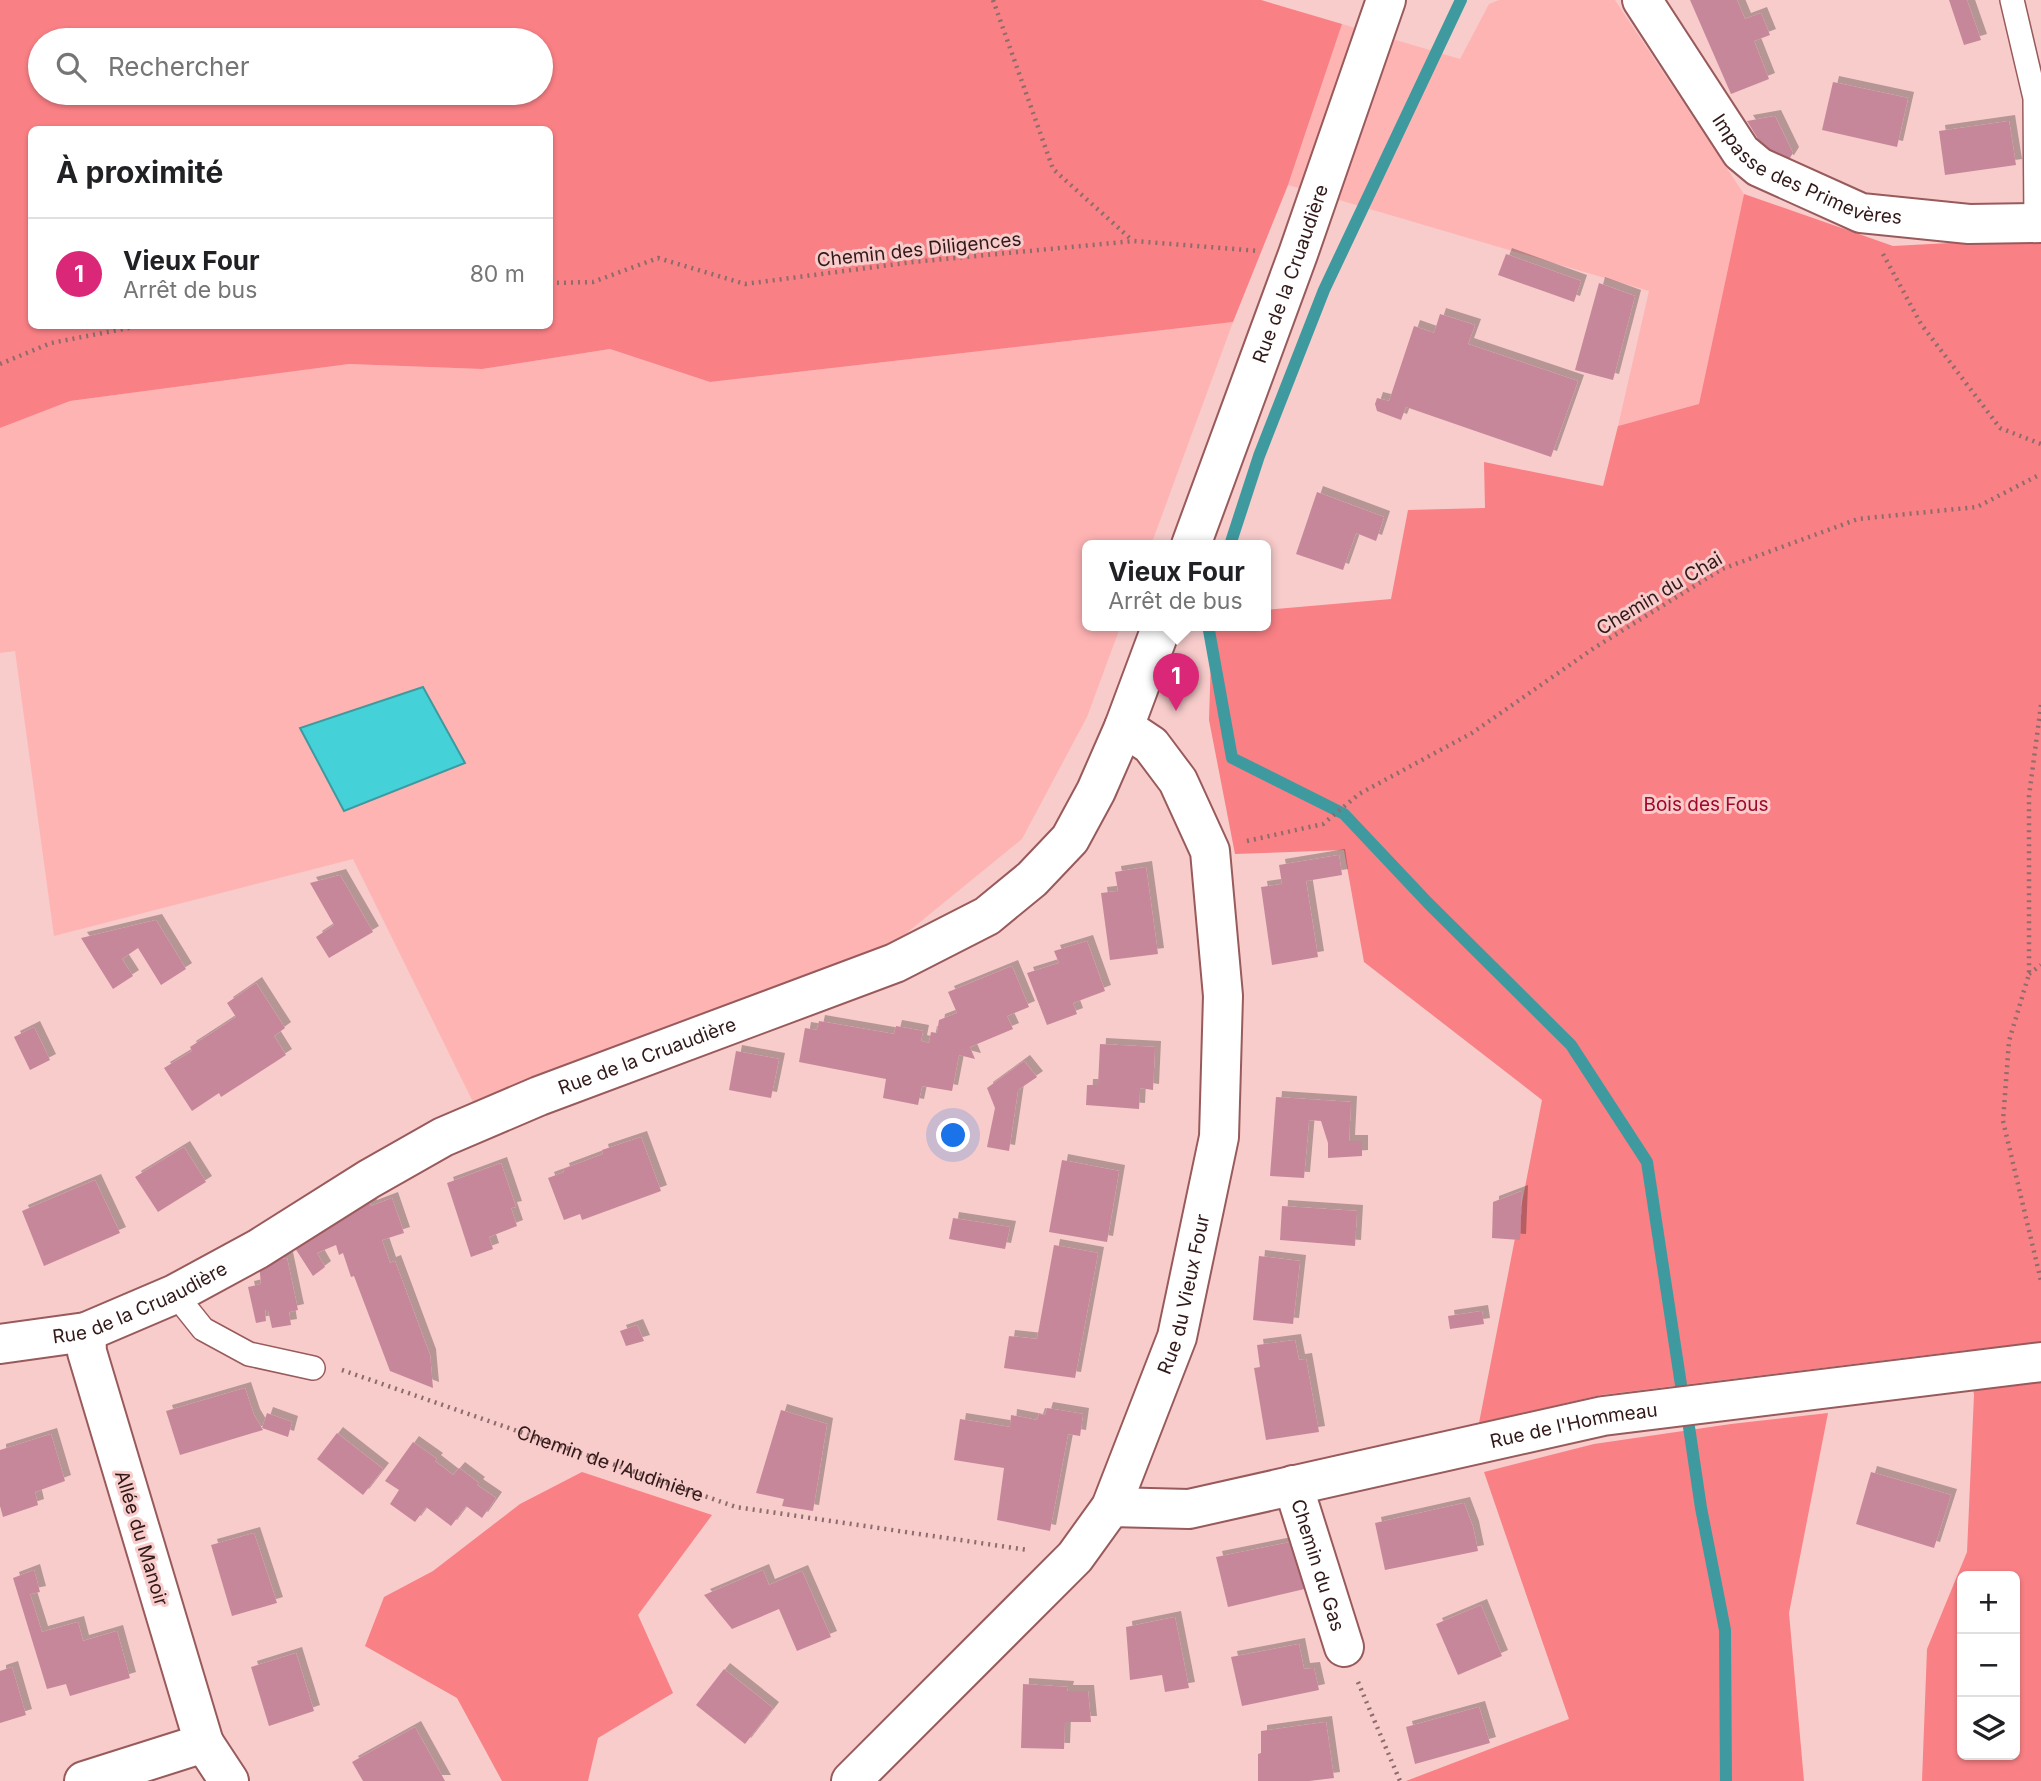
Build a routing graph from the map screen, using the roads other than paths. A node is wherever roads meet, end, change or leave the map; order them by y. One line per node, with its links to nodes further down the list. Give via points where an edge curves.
1 (1386, 0): 5 (street, Rue de la Cruaudière)
2 (1642, 0): 4 (street, Impasse des Primevères, via 1741,152 1759,167 1861,213 1969,224)
3 (2012, 0): 4 (lane, via 2035,98)
4 (2039, 223)
5 (1193, 540)
6 (1160, 631): 7 (street, Rue de la Cruaudière)
7 (1124, 727): 8 (street, Rue de la Cruaudière, via 1070,839 987,916 895,963 552,1091 443,1137); 14 (street, Rue du Vieux Four, via 1151,746 1178,781 1210,851 1223,996 1219,1137 1177,1337)
8 (175, 1294): 9 (street, Rue de la Cruaudière); 12 (lane, via 203,1329 249,1354)
9 (86, 1332): 10 (street, Rue de la Cruaudière); 16 (street, Allée du Manoir, via 87,1352)
10 (0, 1344)
11 (2041, 1362): 13 (street, Rue de l'Hommeau, via 1603,1416)
12 (313, 1368)
13 (1293, 1485): 14 (street, Rue de l'Hommeau, via 1189,1509); 15 (street, Chemin du Gas)
14 (1111, 1507): 19 (street, Rue du Vieux Four, via 1075,1557)
15 (1343, 1647)
16 (204, 1744): 17 (street); 18 (street, Allée du Manoir)
17 (84, 1781)
18 (229, 1781)
19 (851, 1781)

